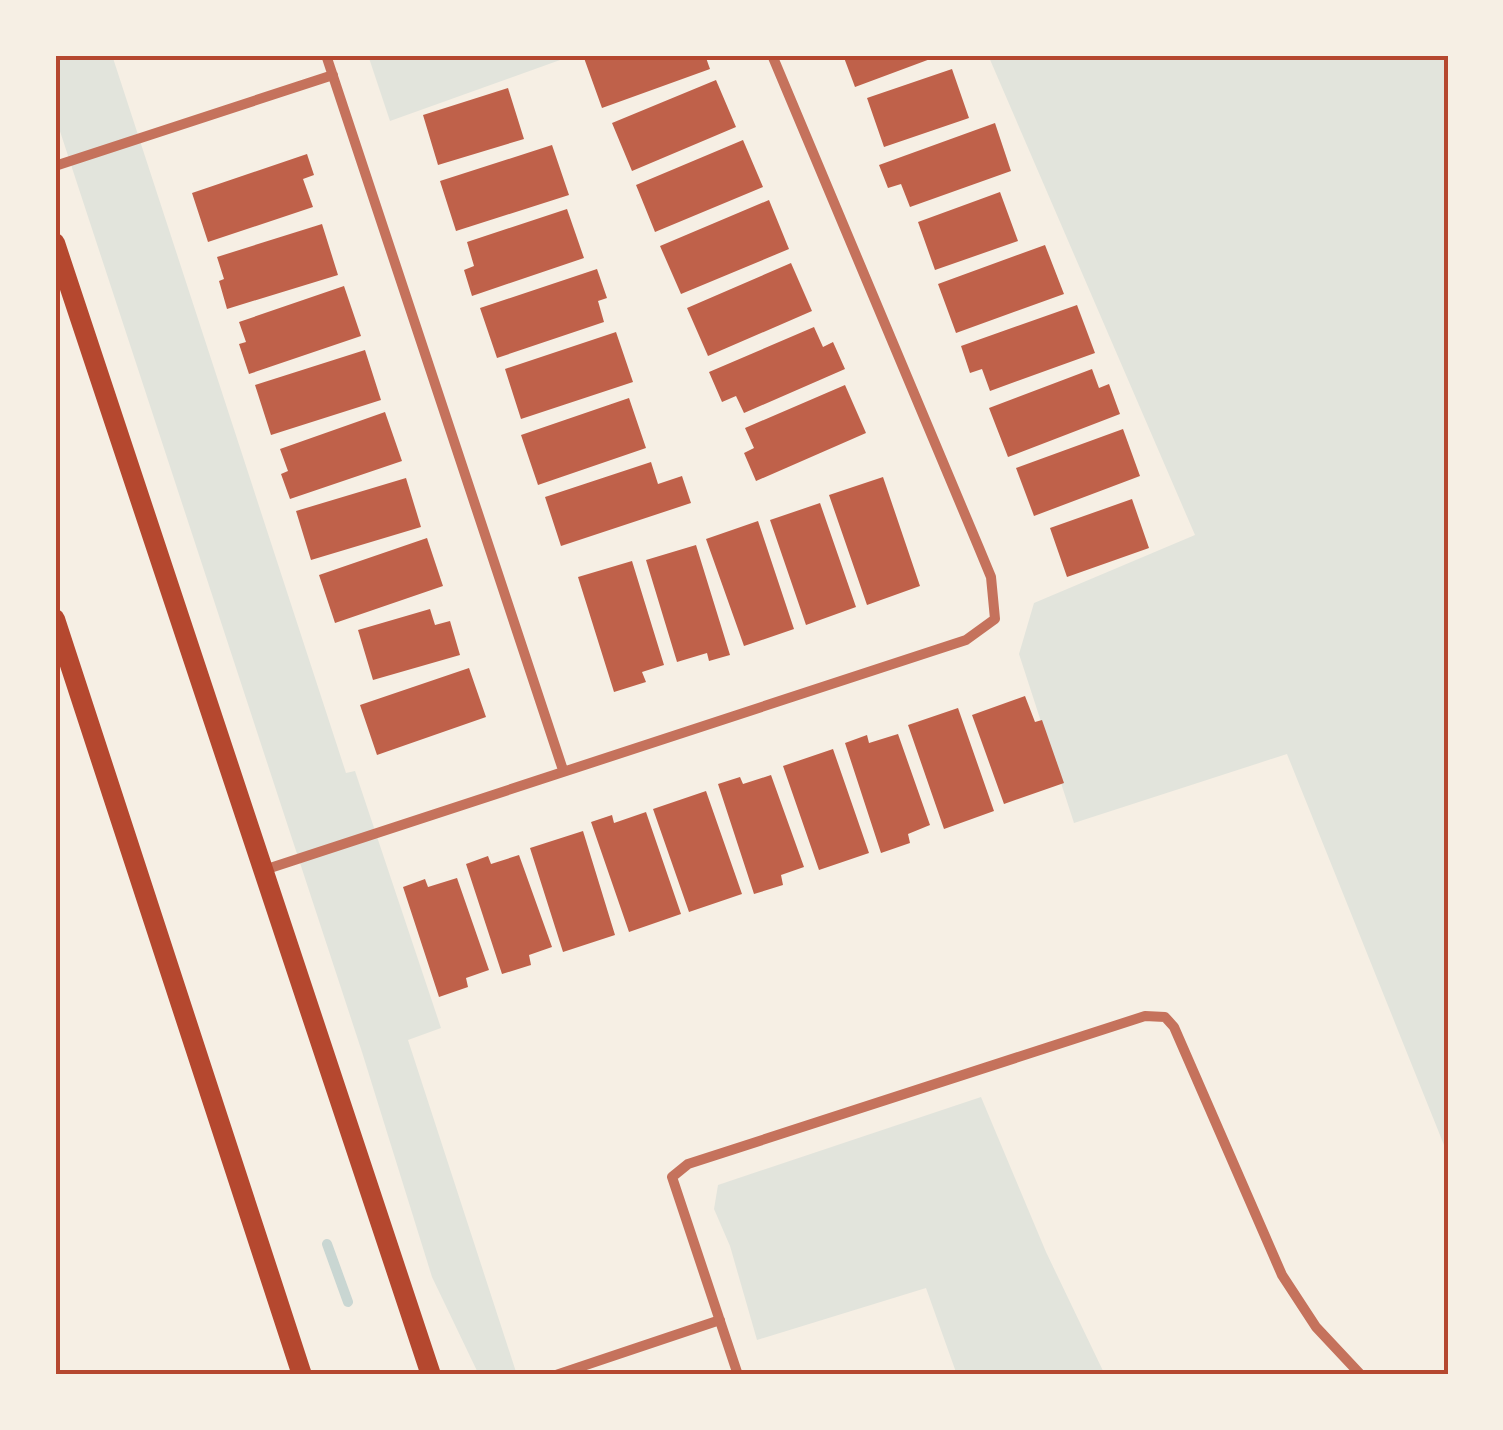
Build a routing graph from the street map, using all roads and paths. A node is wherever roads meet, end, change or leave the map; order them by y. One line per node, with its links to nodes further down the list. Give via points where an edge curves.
1 (326, 55): 3 (street)
2 (772, 55): 7 (street, via 980,548 995,619 966,640)
3 (332, 75): 4 (street); 7 (street)
4 (55, 166)
5 (55, 243): 8 (main road)
6 (55, 619): 10 (main road)
7 (563, 770): 8 (street)
8 (264, 870): 11 (main road)
9 (720, 1320): 12 (street); 13 (street); 14 (street, via 672,1177 688,1164 1145,1016 1165,1017 1282,1274 1316,1326)
10 (302, 1375)
11 (431, 1375)
12 (556, 1375)
13 (738, 1375)
14 (1361, 1375)

